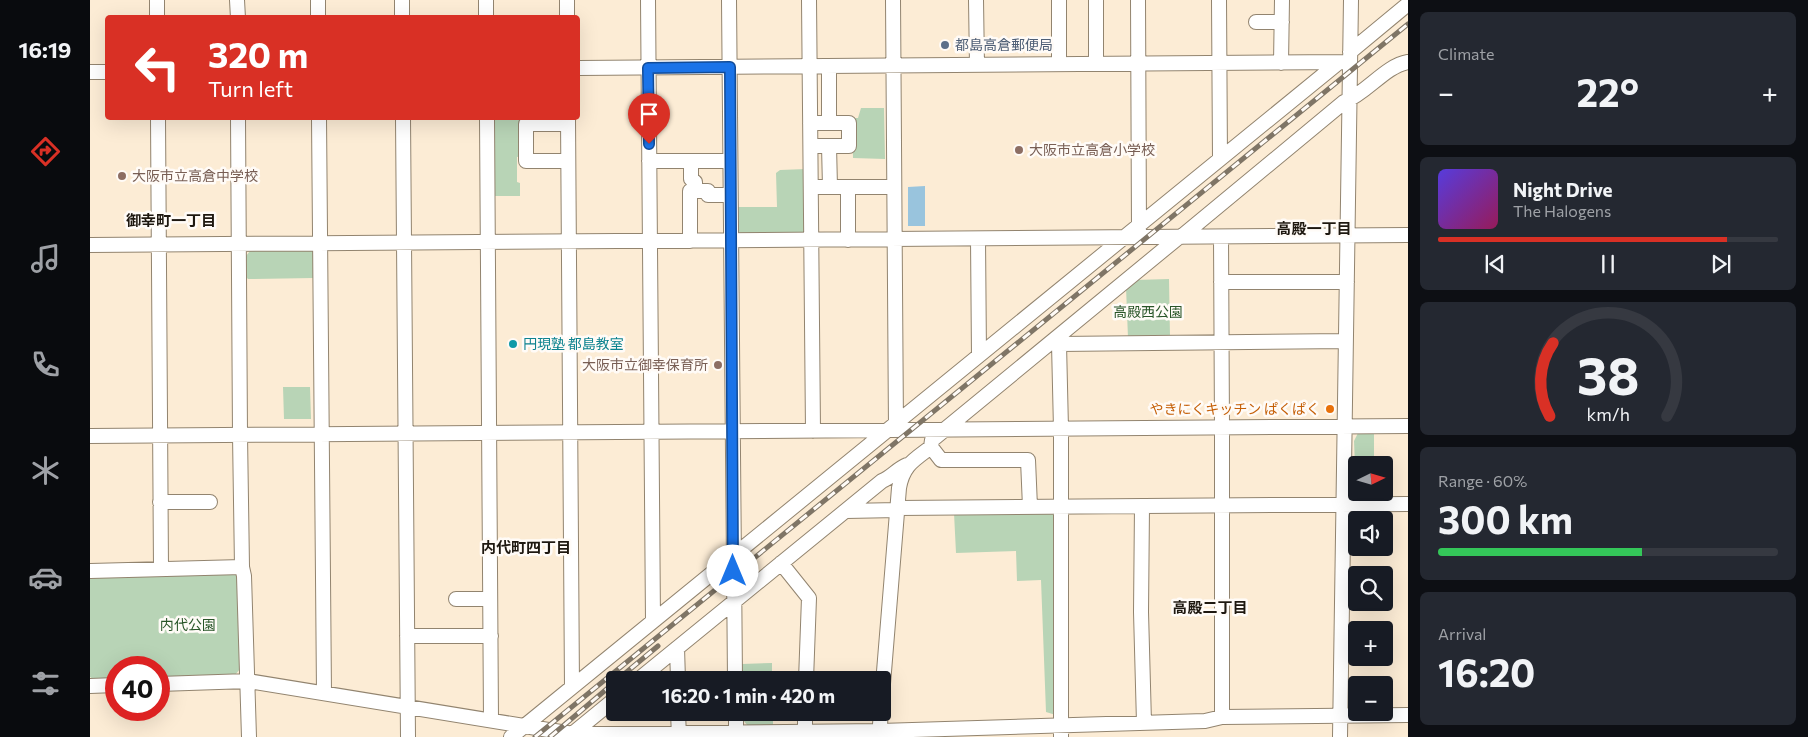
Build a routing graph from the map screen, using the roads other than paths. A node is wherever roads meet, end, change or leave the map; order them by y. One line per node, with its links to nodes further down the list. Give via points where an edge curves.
1 (157, 0): 19 (street)
2 (238, 0): 20 (street)
3 (318, 0): 21 (street)
4 (402, 0): 22 (street)
5 (486, 0): 23 (street)
6 (567, 0): 24 (street)
7 (648, 0): 40 (street)
8 (729, 0): 38 (street)
9 (809, 0): 35 (street)
10 (893, 0): 37 (street)
11 (976, 0): 34 (street)
12 (1058, 0): 31 (street)
13 (1138, 0): 33 (street)
14 (1219, 0): 29 (street)
15 (1282, 0): 26 (street)
16 (1351, 0): 27 (street)
17 (1096, 1): 32 (street)
18 (1408, 4): 27 (street)
19 (157, 15)
20 (238, 15)
21 (318, 15)
22 (402, 15)
23 (486, 15)
24 (567, 15)
25 (1256, 22): 26 (street)
26 (1282, 22): 30 (street)
27 (1346, 59): 30 (street); 43 (street); 54 (street)
28 (1408, 62): 43 (street, via 1394,67)
29 (1219, 63): 30 (street); 33 (street); 54 (street)
30 (1281, 63)
31 (1059, 64): 32 (street); 34 (street)
32 (1096, 64): 33 (street)
33 (1138, 64): 65 (street)
34 (977, 65): 37 (street)
35 (810, 66): 36 (street); 38 (street); 50 (street)
36 (829, 66): 37 (street); 51 (street)
37 (893, 66): 62 (street)
38 (730, 67): 40 (street); 58 (street)
39 (580, 68): 40 (street)
40 (648, 68): 56 (street)
41 (90, 72): 42 (street)
42 (105, 72)
43 (1350, 100): 66 (street); 68 (street)
44 (158, 120): 84 (street)
45 (238, 120): 81 (street)
46 (319, 120): 82 (street)
47 (403, 120): 80 (street)
48 (487, 120): 78 (street)
49 (568, 121): 55 (street); 55 (street, via 526,124 526,161)
50 (810, 123): 51 (street); 52 (street)
51 (829, 123): 53 (street, via 849,123 849,146)
52 (810, 146): 53 (street); 59 (street)
53 (829, 146): 60 (street)
54 (1220, 159): 65 (street)
55 (568, 161): 79 (street)
56 (649, 161): 57 (street); 75 (street)
57 (691, 161): 58 (street); 63 (street)
58 (730, 161): 64 (street)
59 (811, 187): 60 (street); 73 (street)
60 (830, 187): 61 (street)
61 (848, 187): 62 (street); 74 (street)
62 (894, 187): 71 (street)
63 (695, 191): 64 (street); 76 (street, via 690,191)
64 (730, 195): 77 (street)
65 (1140, 231): 68 (street); 70 (street)
66 (1347, 236): 67 (street); 69 (street); 86 (street)
67 (1408, 236)
68 (1180, 237): 69 (street); 87 (street)
69 (1220, 237): 85 (street)
70 (1124, 238): 72 (street); 90 (street)
71 (895, 239): 72 (street); 74 (street); 93 (street)
72 (978, 239): 90 (street)
73 (811, 240): 74 (street); 77 (street); 98 (street)
74 (848, 240)
75 (650, 241): 76 (street); 79 (street); 100 (street)
76 (690, 241): 77 (street)
77 (731, 241): 97 (street)
78 (488, 242): 79 (street); 80 (street); 101 (street)
79 (569, 242): 99 (street)
80 (404, 243): 82 (street); 103 (street)
81 (240, 244): 82 (street); 84 (street); 104 (street)
82 (320, 244): 102 (street)
83 (90, 245): 84 (street)
84 (158, 245): 106 (street)
85 (1221, 282): 86 (street); 88 (street)
86 (1347, 282): 89 (street)
87 (1058, 341): 88 (street); 95 (street); 96 (street)
88 (1222, 341): 89 (street); 94 (street)
89 (1346, 341): 91 (street)
90 (979, 355): 93 (street)
91 (1345, 426): 92 (street); 94 (street); 112 (street)
92 (1408, 426)
93 (893, 428): 96 (street); 98 (street); 119 (street)
94 (1222, 428): 95 (street); 114 (street)
95 (1061, 429): 96 (street); 116 (street)
96 (945, 430): 107 (street, via 932,440)
97 (732, 431): 98 (street); 100 (street); 119 (street)
98 (813, 431)
99 (570, 432): 100 (street); 101 (street); 140 (street)
100 (651, 432): 127 (street)
101 (489, 433): 103 (street); 125 (street)
102 (322, 434): 103 (street); 104 (street); 141 (street)
103 (405, 434): 128 (street)
104 (240, 435): 106 (street); 121 (street)
105 (90, 436): 106 (street)
106 (160, 436): 109 (street)
107 (931, 447): 108 (street); 115 (street, via 942,460 1028,460)
108 (908, 465): 117 (street, via 900,481); 118 (street)
109 (160, 502): 110 (street); 122 (street)
110 (210, 502)
111 (1408, 504): 112 (street)
112 (1344, 505): 114 (street); 144 (street)
113 (1142, 506): 114 (street); 116 (street); 152 (street)
114 (1222, 506): 146 (street)
115 (1030, 507): 116 (street); 117 (street)
116 (1061, 507): 154 (street)
117 (898, 509): 118 (street); 135 (street)
118 (846, 510): 120 (street)
119 (733, 555): 126 (street); 127 (street)
120 (781, 563): 126 (street); 134 (street, via 809,598)
121 (242, 567): 122 (street); 136 (street)
122 (161, 569): 123 (street)
123 (90, 571)
124 (456, 599): 125 (street)
125 (490, 599): 129 (street)
126 (734, 601): 130 (street); 133 (street)
127 (653, 621): 140 (street)
128 (407, 636): 129 (street); 142 (street)
129 (491, 636): 147 (street)
130 (677, 648): 131 (street); 132 (street)
131 (649, 671)
132 (678, 671)
133 (735, 671)
134 (806, 671)
135 (884, 671)
136 (248, 681): 137 (street); 141 (street); 161 (street)
137 (170, 684)
138 (105, 685): 139 (street)
139 (90, 686)
140 (572, 687): 153 (street)
141 (324, 693): 142 (street)
142 (407, 707): 147 (street); 162 (street)
143 (606, 707): 160 (street)
144 (1340, 715): 145 (street); 146 (street); 164 (street)
145 (1408, 715)
146 (1222, 717): 152 (street, via 1205,721)
147 (491, 720): 153 (street)
148 (678, 721): 158 (street)
149 (736, 721): 159 (street)
150 (805, 721): 155 (street)
151 (880, 721): 156 (street)
152 (1144, 723): 154 (street)
153 (525, 726): 160 (street); 163 (street)
154 (1061, 731): 156 (street)
155 (804, 732): 156 (street); 159 (street)
156 (879, 734)
157 (629, 735): 158 (street); 160 (street)
158 (679, 735): 159 (street)
159 (736, 735)
160 (571, 736)
161 (249, 737)
162 (408, 737)
163 (511, 737)
164 (1340, 737)

